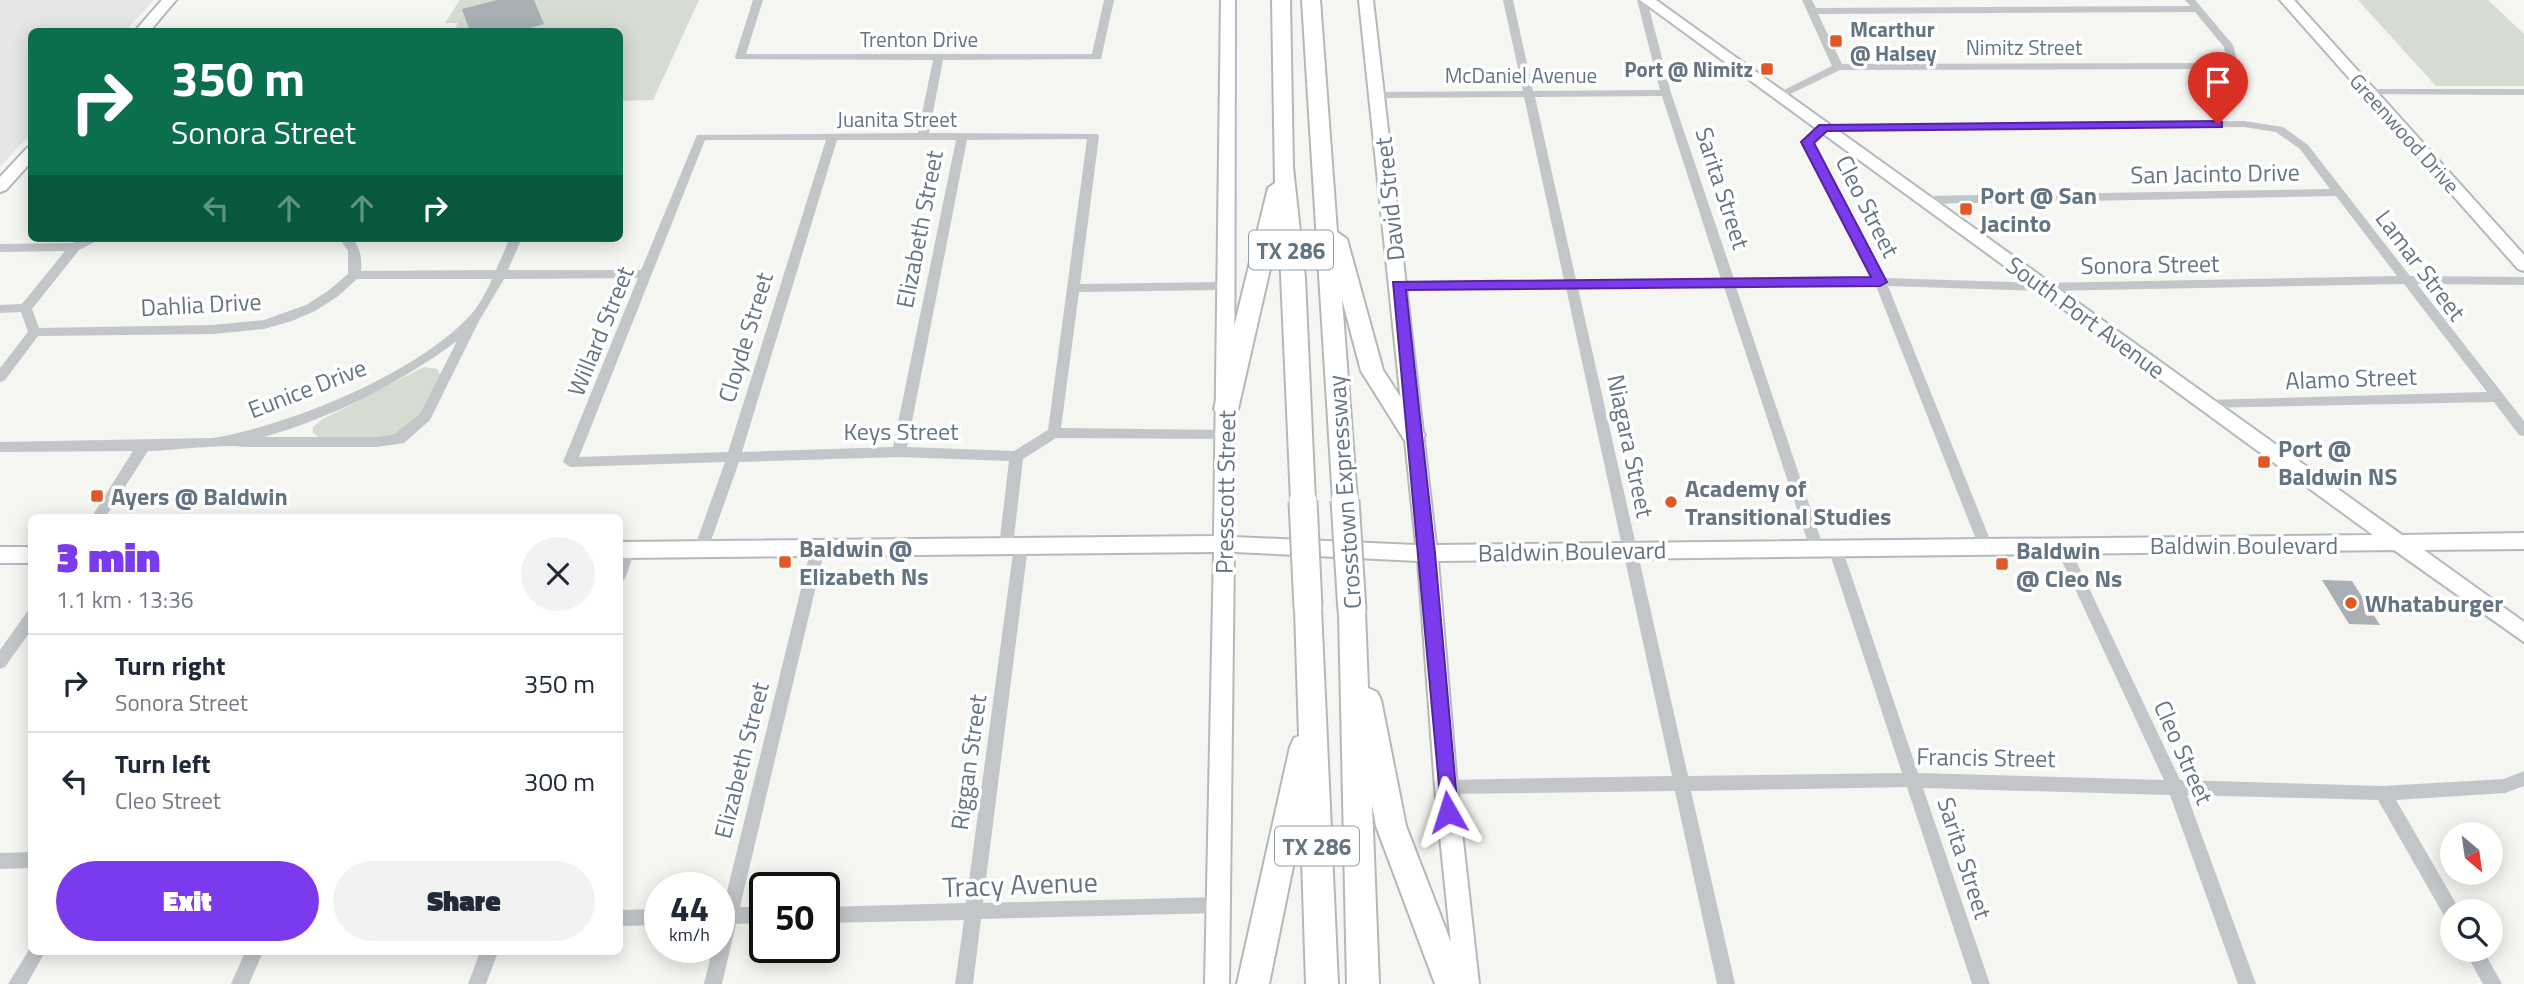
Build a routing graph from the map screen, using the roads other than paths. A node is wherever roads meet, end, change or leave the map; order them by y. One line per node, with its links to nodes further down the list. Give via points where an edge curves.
1 (169, 0): 17 (main road)
2 (758, 0): 20 (street, Trenton Drive, via 740,57)
3 (1109, 0): 20 (street, Trenton Drive, via 1097,57)
4 (1228, 0): 55 (main road, Presscott Street)
5 (1270, 0): 19 (highway)
6 (1282, 0): 19 (highway, Crosstown Expressway / TX 286)
7 (1311, 0): 18 (highway, Crosstown Expressway / TX 286)
8 (1318, 0): 18 (highway)
9 (1366, 0): 26 (main road, David Street)
10 (1508, 0): 25 (street, Niagara Street)
11 (1642, 0): 24 (street, Sarita Street)
12 (1647, 0): 27 (main road, South Port Avenue)
13 (1807, 0): 16 (street)
14 (2287, 0): 22 (main road, Greenwood Drive)
15 (2194, 4): 16 (street); 21 (street, Nimitz Street, via 2229,47 2232,60 2212,66)
16 (1813, 11): 21 (street)
17 (144, 28)
18 (1312, 28): 36 (highway, Crosstown Expressway / TX 286)
19 (1282, 55): 35 (highway, Crosstown Expressway / TX 286)
20 (938, 60): 32 (street, Elizabeth Street)
21 (1839, 67): 27 (street, Nimitz Street)
22 (2368, 92): 23 (street); 45 (main road, Greenwood Drive)
23 (2519, 92): 28 (street)
24 (1666, 93): 25 (street, McDaniel Avenue); 51 (street, Sarita Street)
25 (1529, 94): 26 (street, McDaniel Avenue); 53 (street, Niagara Street)
26 (1377, 95): 54 (main road, David Street)
27 (1780, 96): 29 (main road, South Port Avenue)
28 (2524, 102)
29 (1824, 128): 38 (street, Lamar Street, via 2244,124 2279,129 2304,147); 39 (main road, South Port Avenue); 52 (street, Cleo Street, via 1807,142)
30 (701, 137): 31 (street, Juanita Street); 47 (street, Willard Street)
31 (832, 138): 32 (street, Juanita Street); 74 (street, Cloyde Street)
32 (923, 138): 33 (street, Juanita Street)
33 (962, 139): 57 (street, Juanita Street, via 1093,136); 73 (street, Elizabeth Street)
34 (28, 156): 37 (main road)
35 (1283, 167): 65 (highway); 96 (highway, Crosstown Expressway / TX 286, bridge, via 1294,278)
36 (1321, 181): 69 (highway, via 1373,371); 92 (highway, Crosstown Expressway / TX 286, bridge)
37 (0, 187)
38 (2339, 192): 39 (street, San Jacinto Drive); 49 (street, Lamar Street)
39 (1924, 200): 56 (main road, South Port Avenue)
40 (87, 242): 43 (street)
41 (350, 242): 48 (street, via 356,258)
42 (514, 242): 46 (street, Eunice Drive)
43 (75, 247): 44 (street); 59 (street)
44 (0, 248)
45 (2524, 265)
46 (501, 273): 47 (street); 48 (street); 60 (street, Eunice Drive)
47 (645, 274): 76 (street, Willard Street)
48 (354, 275): 61 (street, Dahlia Drive, via 312,309 245,329)
49 (2405, 280): 50 (street, Sonora Street); 56 (street, Sonora Street); 63 (street, Lamar Street)
50 (2524, 281)
51 (1728, 282): 52 (street, Sonora Street); 53 (street, Sonora Street); 86 (street, Sarita Street)
52 (1880, 282): 56 (street, Sonora Street); 83 (street, Cleo Street)
53 (1573, 284): 54 (street, Sonora Street); 88 (street, Niagara Street)
54 (1398, 285): 69 (main road, David Street)
55 (1226, 286): 57 (street); 65 (main road, Presscott Street)
56 (2045, 287): 64 (main road, South Port Avenue)
57 (1073, 288): 67 (street)
58 (0, 309): 59 (street)
59 (26, 309): 61 (street)
60 (477, 315): 70 (street, Eunice Drive, via 434,351 368,390 281,427); 70 (street, via 425,417 399,439)
61 (34, 332): 62 (street)
62 (0, 377)
63 (2495, 397): 64 (street, Alamo Street); 66 (street, Lamar Street)
64 (2207, 405): 79 (main road, South Port Avenue)
65 (1226, 409): 68 (main road, Presscott Street)
66 (2524, 431)
67 (1054, 433): 68 (street); 75 (street)
68 (1225, 435): 80 (main road, Presscott Street)
69 (1413, 436): 89 (main road, David Street)
70 (216, 443): 71 (street, Eunice Drive)
71 (145, 444): 72 (street, Eunice Drive); 77 (street)
72 (0, 447)
73 (899, 452): 74 (street, Keys Street); 75 (street, Keys Street)
74 (734, 456): 76 (street, Keys Street); 85 (street, Cloyde Street)
75 (1016, 456): 81 (street, Riggan Street)
76 (570, 462)
77 (101, 514)
78 (2524, 541): 79 (main road, Baldwin Boulevard)
79 (2398, 542): 82 (main road, Baldwin Boulevard); 94 (main road, South Port Avenue)
80 (1224, 544): 81 (main road, Baldwin Boulevard); 89 (main road, Baldwin Boulevard); 107 (main road, Presscott Street)
81 (1014, 546): 84 (main road, Baldwin Boulevard); 108 (street, Riggan Street)
82 (2062, 546): 83 (main road, Baldwin Boulevard); 100 (street, Cleo Street)
83 (1986, 547): 86 (main road, Baldwin Boulevard)
84 (818, 548): 85 (main road, Baldwin Boulevard); 105 (street, Elizabeth Street)
85 (701, 549): 87 (main road, Baldwin Boulevard)
86 (1826, 549): 88 (main road, Baldwin Boulevard); 98 (street, Sarita Street)
87 (624, 550)
88 (1630, 551): 89 (main road, Baldwin Boulevard); 99 (street, Niagara Street)
89 (1427, 553): 101 (main road, David Street)
90 (0, 555): 91 (main road)
91 (28, 555)
92 (1353, 619): 125 (highway, Crosstown Expressway / TX 286); 126 (highway, via 1391,826)
93 (28, 622): 95 (street)
94 (2522, 631)
95 (0, 662)
96 (1312, 709): 123 (highway); 124 (highway, Crosstown Expressway / TX 286)
97 (2524, 778): 102 (street, Francis Street, via 2505,786)
98 (1913, 780): 99 (street, Francis Street); 100 (street, Francis Street); 129 (street, Sarita Street)
99 (1681, 783): 101 (street, Francis Street); 128 (street, Niagara Street)
100 (2175, 786): 102 (street, Francis Street); 130 (street, Cleo Street)
101 (1446, 787): 127 (main road, David Street)
102 (2383, 793): 106 (street)
103 (28, 860): 104 (street)
104 (0, 861)
105 (735, 873)
106 (2444, 899)
107 (1218, 905): 108 (street, Tracy Avenue); 122 (main road, Presscott Street)
108 (972, 912): 109 (street, Tracy Avenue); 121 (street, Riggan Street)
109 (840, 915)
110 (644, 917): 111 (street)
111 (623, 918)
112 (34, 955): 117 (street)
113 (253, 955): 118 (street)
114 (488, 955): 119 (street)
115 (2480, 962): 131 (street)
116 (716, 963): 120 (street, Elizabeth Street)
117 (18, 984)
118 (240, 984)
119 (477, 984)
120 (713, 984)
121 (964, 984)
122 (1217, 984)
123 (1253, 984)
124 (1321, 984)
125 (1363, 984)
126 (1451, 984)
127 (1467, 984)
128 (1726, 984)
129 (1981, 984)
130 (2247, 984)
131 (2493, 984)

